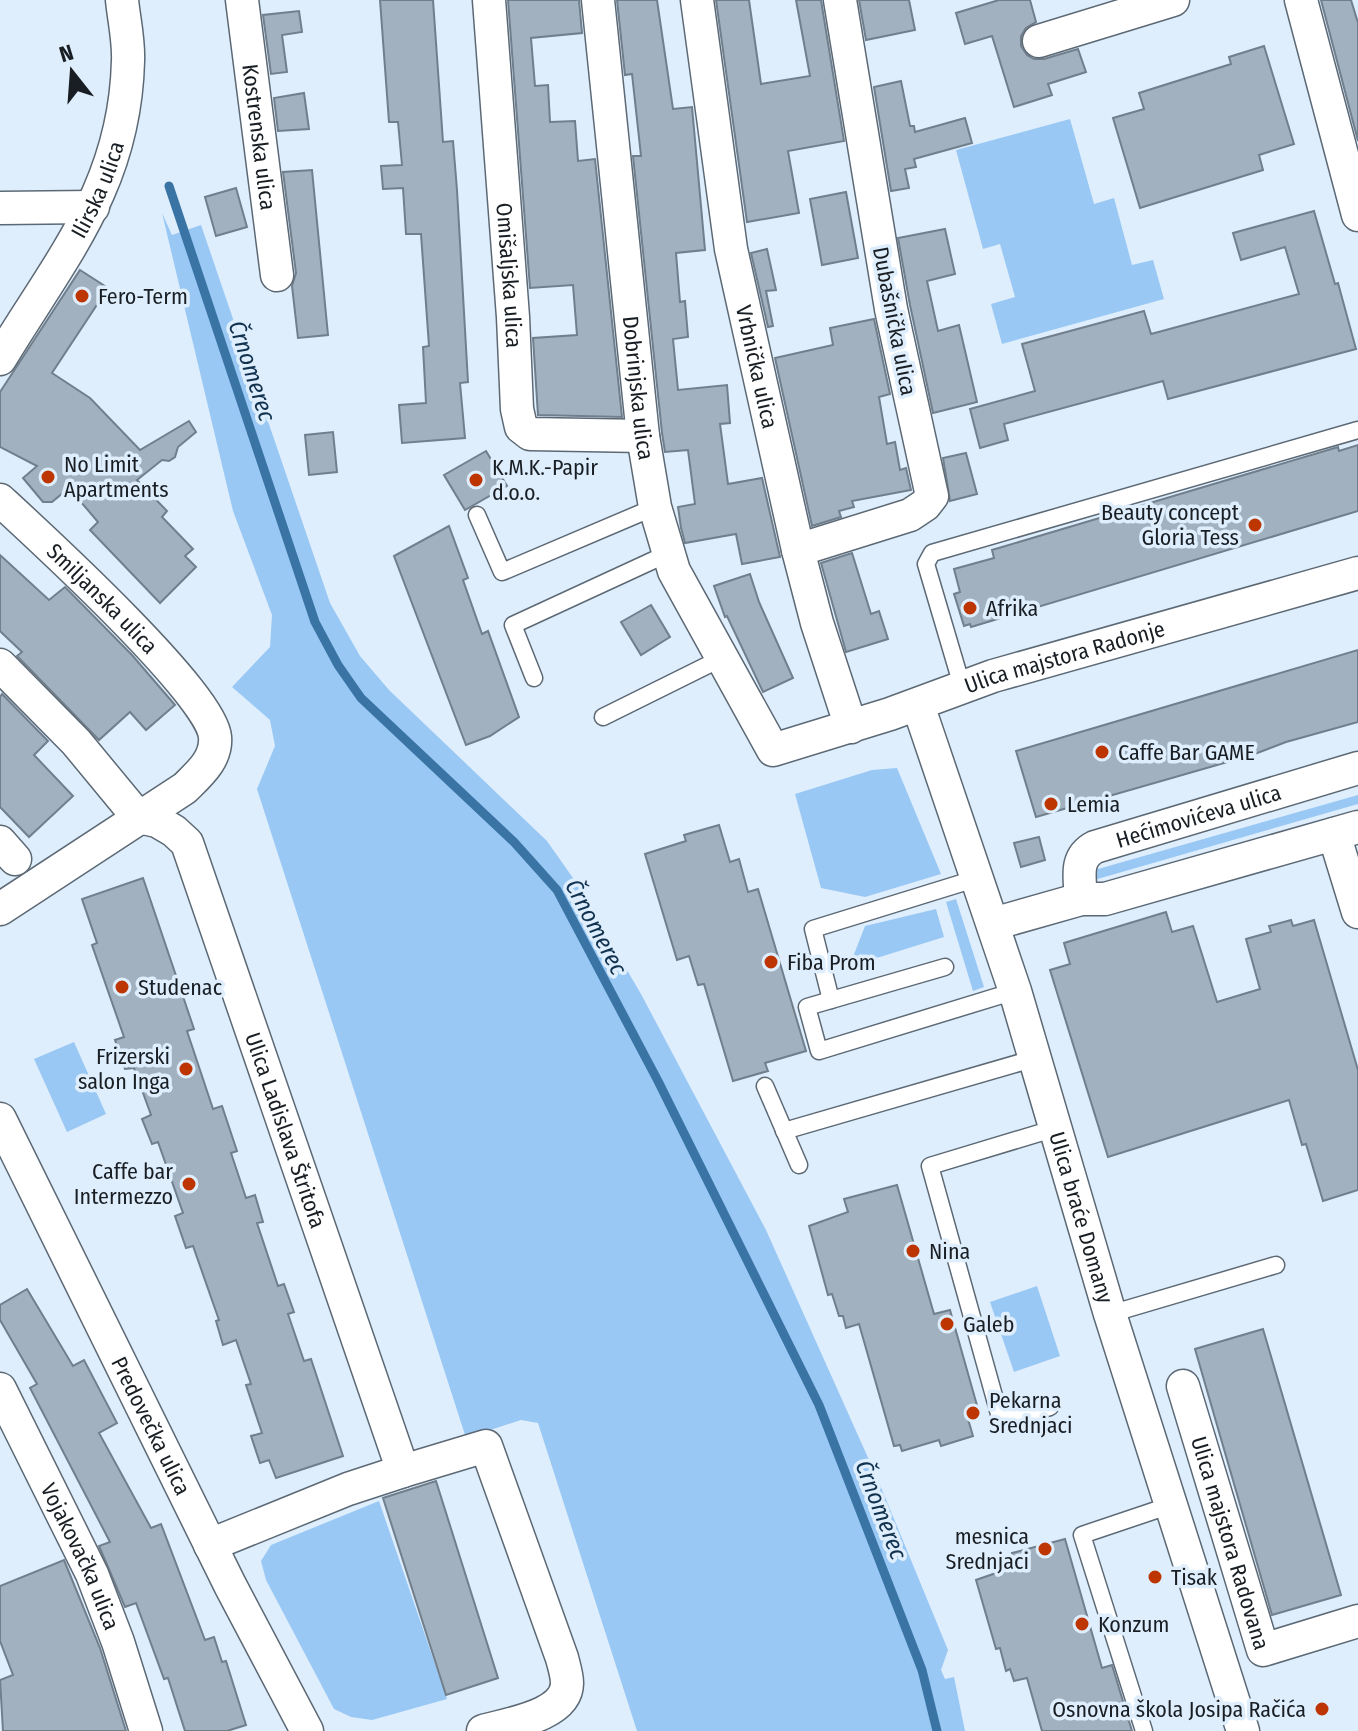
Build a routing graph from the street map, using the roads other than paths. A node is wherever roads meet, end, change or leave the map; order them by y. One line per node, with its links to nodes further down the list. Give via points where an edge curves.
1 (242, 0): 13 (street, Kostrenska ulica)
2 (489, 0): 16 (street, Omišaljska ulica, via 521,427 530,434)
3 (598, 0): 16 (street, Dobrinjska ulica)
4 (697, 0): 20 (street, Vrbnička ulica, via 731,249)
5 (840, 0): 20 (street, Dubašnička ulica, via 891,309 932,496 910,515)
6 (1173, 0): 9 (street)
7 (1301, 0): 12 (street)
8 (126, 1): 10 (street, Ilirska ulica, via 125,106 108,174)
9 (1039, 41)
10 (93, 207): 11 (street); 14 (street, Ilirska ulica)
11 (0, 208)
12 (1358, 215)
13 (277, 275)
14 (0, 359)
15 (1358, 430): 26 (lane, via 932,553 926,564)
16 (643, 436): 18 (street, Dobrinjska ulica)
17 (0, 500): 32 (street, Smiljanska ulica, via 80,574 212,721 214,753 203,770 185,788)
18 (655, 507): 19 (lane, via 502,572); 21 (street, Dobrinjska ulica)
19 (477, 515)
20 (798, 550): 29 (street, Vrbnička ulica)
21 (669, 553): 23 (street, Dobrinjska ulica); 25 (lane, via 513,625)
22 (1358, 573): 26 (street, Ulica majstora Radonje)
23 (722, 658): 28 (lane); 30 (street, Dobrinjska ulica)
24 (0, 665): 32 (street, via 76,742)
25 (534, 678)
26 (962, 686): 27 (street, Ulica majstora Radonje)
27 (918, 705): 29 (street, Ulica majstora Radonje); 34 (street, Ulica braće Domany)
28 (603, 717)
29 (851, 727): 30 (street, Ulica majstora Radonje)
30 (773, 750)
31 (1358, 768): 35 (street, Hećimovićeva ulica, via 1089,849 1080,863)
32 (138, 817): 36 (street); 53 (street, Ulica Ladislava Štritofa, via 157,821 187,843)
33 (1346, 830): 35 (street, via 1105,899); 37 (street)
34 (978, 878): 38 (street, Ulica braće Domany); 41 (lane, via 813,929)
35 (1081, 899): 38 (street)
36 (0, 909)
37 (1358, 912)
38 (993, 924): 40 (street, Ulica braće Domany)
39 (945, 967): 41 (lane)
40 (1015, 991): 41 (lane, via 819,1051 807,1007); 42 (street, Ulica braće Domany)
41 (831, 1000)
42 (1036, 1058): 45 (street, Ulica braće Domany); 46 (lane)
43 (765, 1086): 46 (lane)
44 (0, 1119): 55 (street, Predovečka ulica)
45 (1056, 1128): 49 (street, Ulica braće Domany); 52 (lane, via 930,1166 1001,1421)
46 (784, 1131): 47 (lane)
47 (799, 1165)
48 (1276, 1265): 49 (lane)
49 (1110, 1314): 54 (street, Ulica braće Domany)
50 (1183, 1386): 56 (street, Ulica majstora Radovana, via 1263,1650)
51 (0, 1389): 57 (street, Vojakovačka ulica, via 92,1574)
52 (1050, 1407)
53 (403, 1471): 55 (street); 59 (street, via 486,1446 562,1658 568,1682 557,1705 535,1717)
54 (1171, 1505): 60 (lane, via 1082,1535); 61 (street, Ulica braće Domany)
55 (210, 1545): 58 (street, Predovečka ulica)
56 (1358, 1621)
57 (146, 1731)
58 (307, 1731)
59 (483, 1731)
60 (1144, 1731)
61 (1243, 1731)

